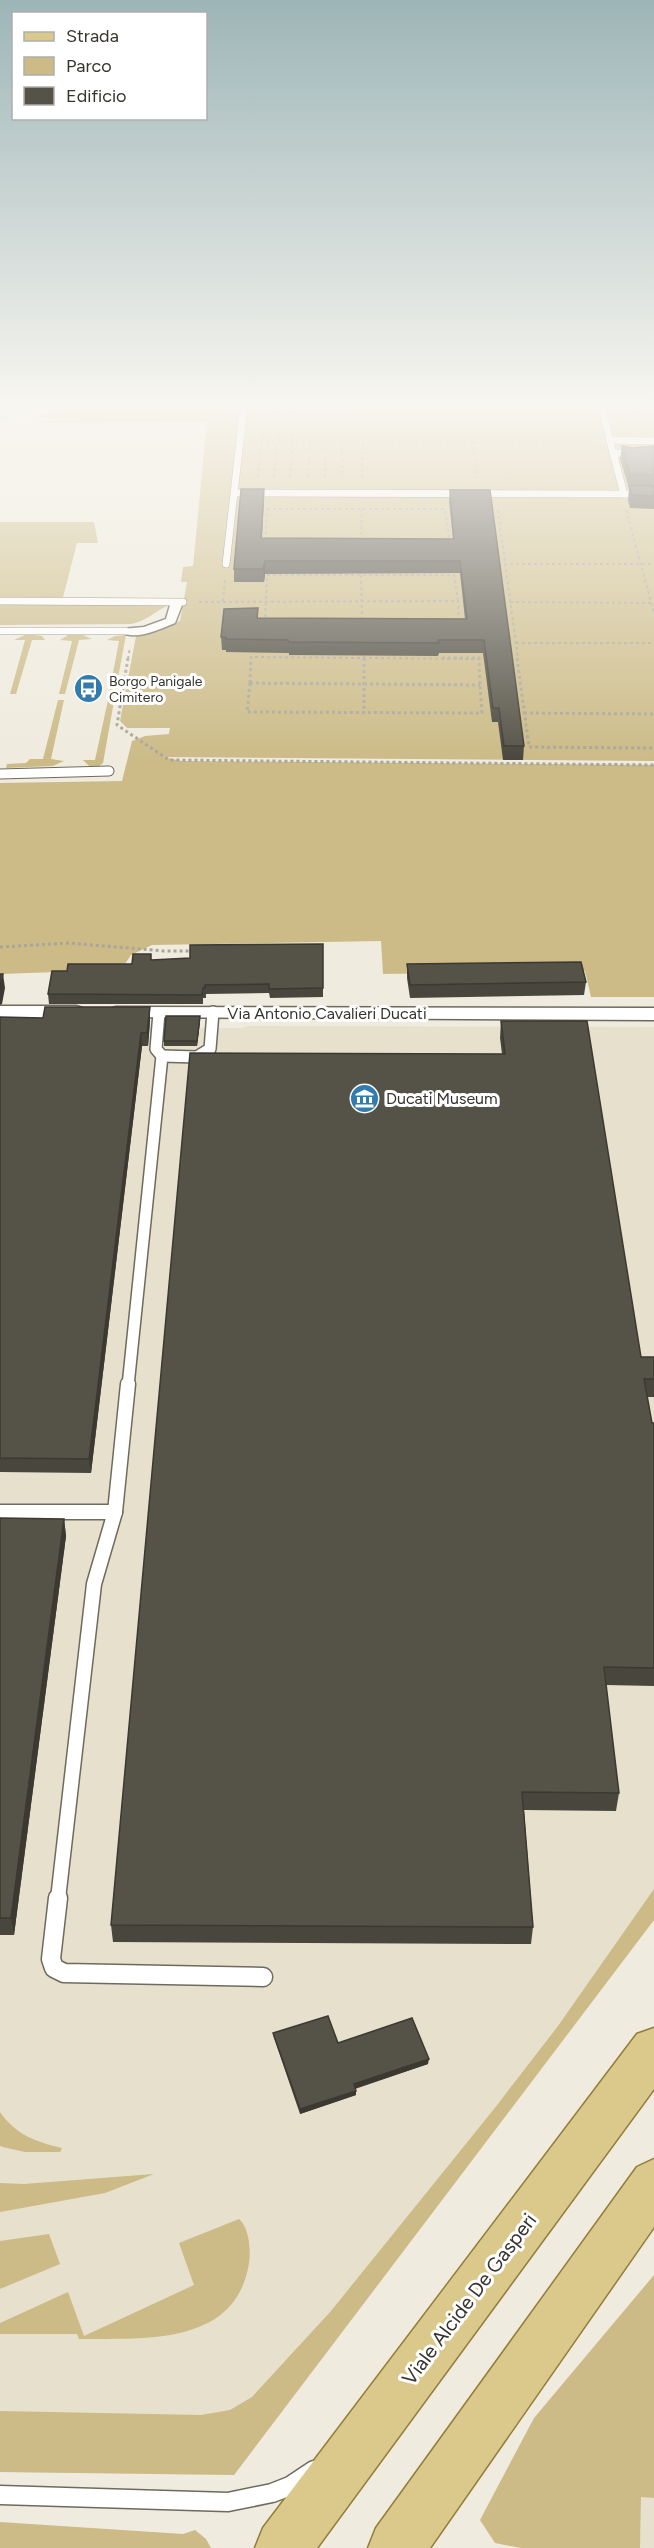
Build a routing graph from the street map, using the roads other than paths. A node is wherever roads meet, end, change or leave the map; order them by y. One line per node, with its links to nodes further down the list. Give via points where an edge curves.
1 (231, 524): 2 (lane)
2 (226, 564)
3 (0, 601): 4 (lane)
4 (178, 603): 6 (street, via 171,621)
5 (0, 631): 6 (lane)
6 (129, 631)
7 (109, 771): 8 (lane)
8 (0, 774)
9 (0, 1012): 11 (street, Via Antonio Cavalieri Ducati)
10 (213, 1012): 11 (street, Via Antonio Cavalieri Ducati); 12 (street, Via Antonio Cavalieri Ducati); 13 (lane, via 210,1049 197,1056)
11 (159, 1013): 13 (lane, via 156,1049)
12 (654, 1014)
13 (162, 1056): 15 (lane)
14 (0, 1512): 15 (lane)
15 (115, 1512): 16 (lane, via 94,1584 51,1959 54,1968 64,1973)
16 (263, 1977)
17 (654, 2050): 19 (main road, Viale Alcide De Gasperi)
18 (654, 2184): 22 (main road)
19 (387, 2407): 20 (lane, via 290,2486 247,2499 228,2502); 21 (main road, Viale Alcide De Gasperi)
20 (0, 2495)
21 (284, 2548)
22 (396, 2548)

